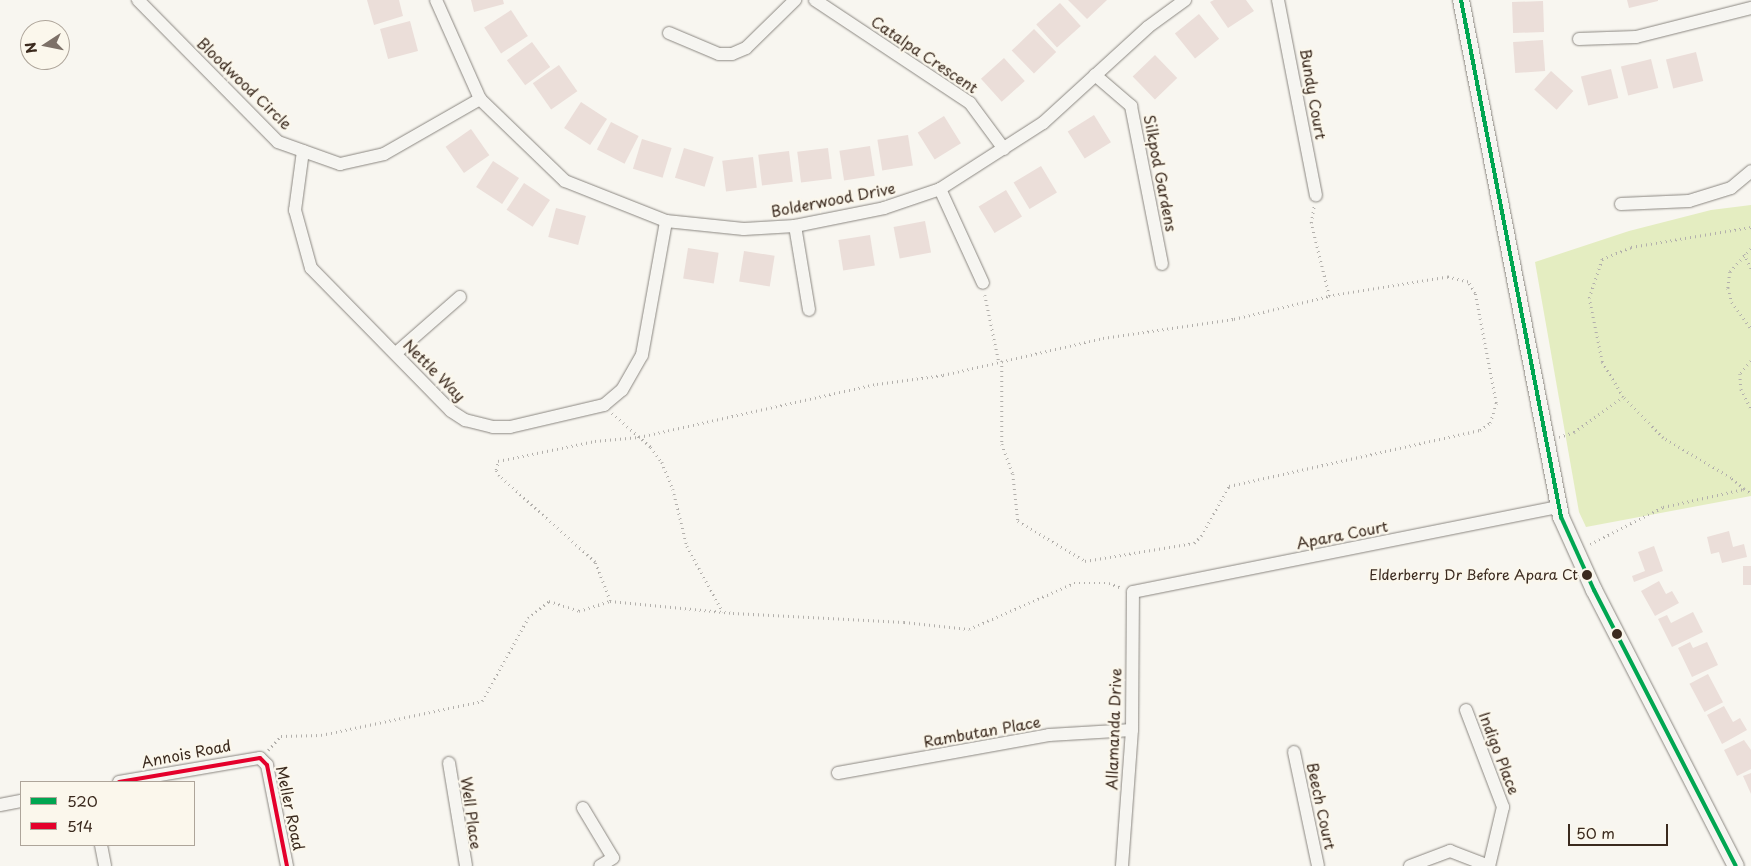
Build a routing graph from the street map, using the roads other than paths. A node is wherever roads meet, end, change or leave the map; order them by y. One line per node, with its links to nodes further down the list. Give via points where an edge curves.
1 (138, 0): 14 (street, Bloodwood Circle, via 278,142)
2 (436, 0): 12 (street, Bolderwood Drive)
3 (795, 0): 9 (street, via 746,48 732,54 719,54)
4 (815, 0): 13 (street, Catalpa Crescent, via 970,103)
5 (1185, 0): 11 (street, Bolderwood Drive, via 1148,26)
6 (1278, 0): 17 (street, Bundy Court)
7 (1461, 0): 26 (street)
8 (1751, 8): 10 (street, via 1636,37)
9 (669, 33)
10 (1579, 39)
11 (1095, 75): 13 (street, Bolderwood Drive, via 1043,123); 21 (street, Silkpod Gardens, via 1131,106)
12 (480, 99): 14 (street, Bloodwood Circle, via 384,154 340,164); 19 (street, Bolderwood Drive, via 565,181)
13 (1004, 149): 16 (street, Bolderwood Drive)
14 (304, 151): 25 (street, Nettle Way, via 295,210 311,268)
15 (1751, 171): 18 (street, via 1731,188 1689,201)
16 (940, 189): 20 (street, Bolderwood Drive, via 884,208); 22 (street)
17 (1316, 195)
18 (1621, 204)
19 (666, 220): 20 (street, Bolderwood Drive, via 716,228); 25 (street, Nettle Way, via 642,355 622,390 604,405 510,427 478,424 451,411)
20 (794, 226): 24 (street)
21 (1162, 264)
22 (983, 283)
23 (460, 297): 25 (street)
24 (809, 310)
25 (396, 353)
26 (1558, 507): 27 (street, Apara Court); 47 (street, via 1577,556)
27 (1132, 592): 29 (street, Allamanda Drive)
28 (1466, 710): 46 (street, Indigo Place, via 1503,806)
29 (1132, 730): 33 (street, Rambutan Place, via 1049,735); 43 (street, Allamanda Drive)
30 (1294, 752): 44 (street, Beech Court)
31 (260, 758): 34 (street, Annois Road); 40 (street, Meller Road, via 268,765)
32 (449, 763): 41 (street, Well Place)
33 (838, 773)
34 (124, 781)
35 (20, 801): 36 (street)
36 (0, 805)
37 (583, 808): 42 (street, via 613,858)
38 (101, 846): 39 (street)
39 (105, 866)
40 (287, 866)
41 (466, 866)
42 (600, 866)
43 (1122, 866)
44 (1318, 866)
45 (1410, 866): 46 (street, via 1450,851)
46 (1489, 866)
47 (1736, 866)

